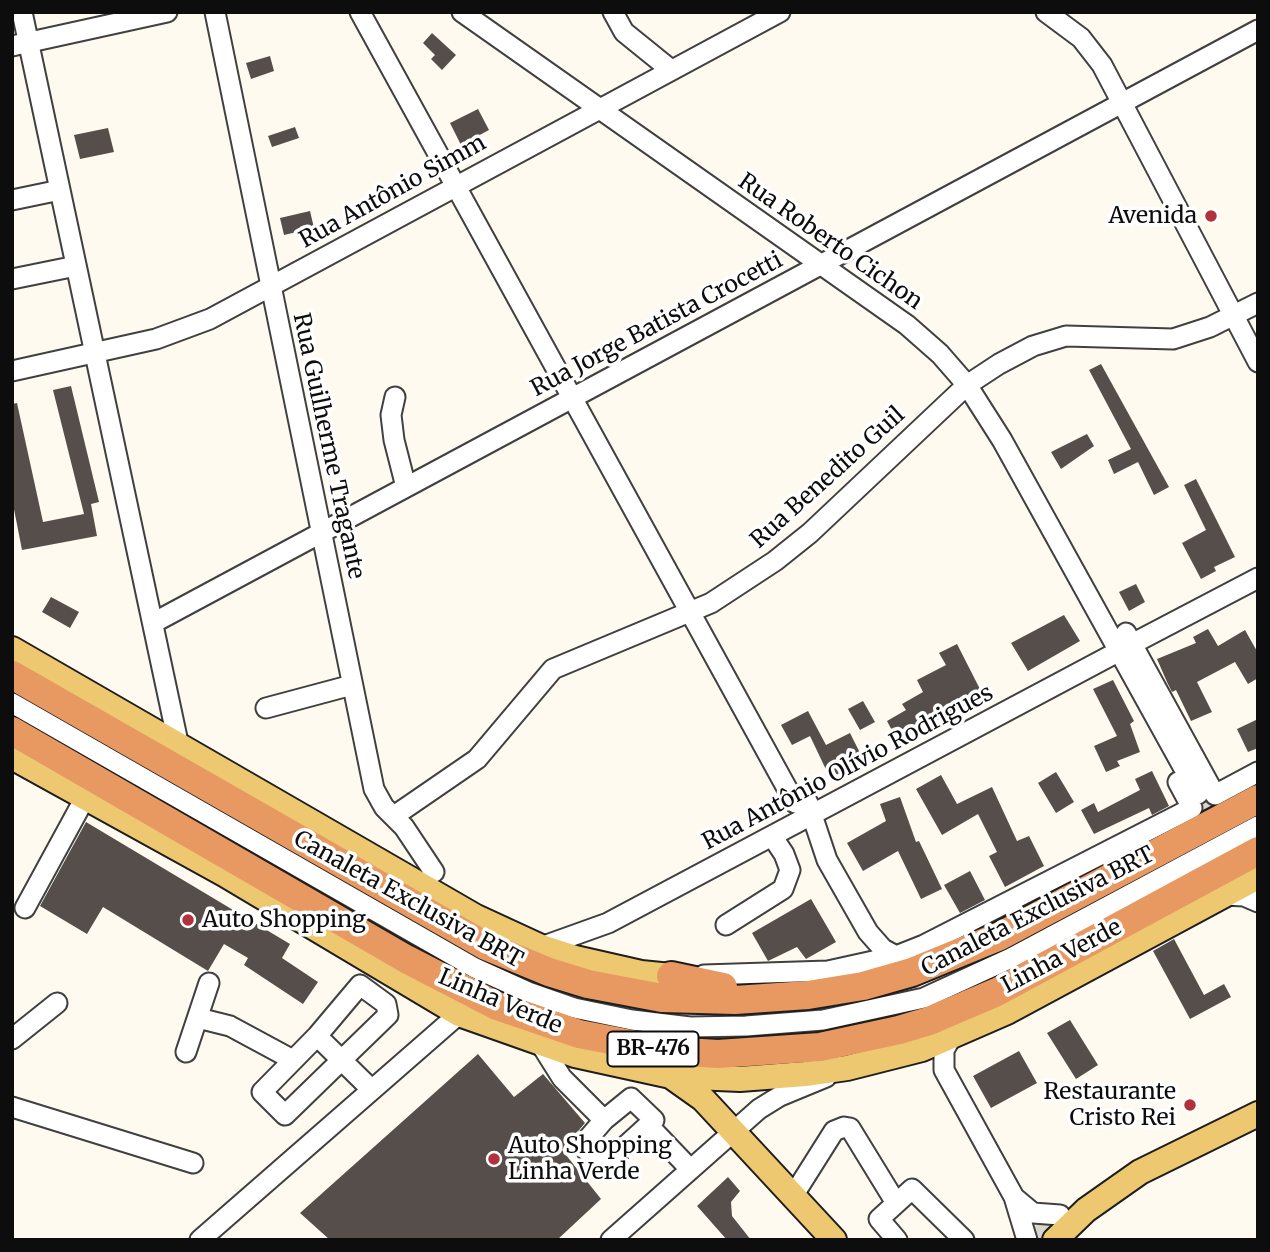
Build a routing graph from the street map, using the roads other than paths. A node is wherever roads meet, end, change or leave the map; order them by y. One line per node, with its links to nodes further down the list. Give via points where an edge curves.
1 (22, 12): 10 (street)
2 (167, 12): 10 (street)
3 (215, 12): 20 (street, Rua Guilherme Tragante)
4 (360, 12): 14 (street)
5 (461, 12): 13 (street, Rua Roberto Cichon)
6 (612, 12): 11 (street, via 624,32)
7 (780, 12): 11 (street, Rua Antônio Simm)
8 (1046, 12): 12 (street, via 1093,52)
9 (1258, 30): 12 (street, Rua Jorge Batista Crocetti)
10 (20, 44): 15 (street)
11 (671, 70): 13 (street, Rua Antônio Simm)
12 (1122, 103): 17 (street, Rua Jorge Batista Crocetti); 22 (street)
13 (598, 108): 14 (street, Rua Antônio Simm); 17 (street, Rua Roberto Cichon)
14 (456, 186): 20 (street, Rua Antônio Simm); 28 (street)
15 (60, 190): 16 (street); 18 (street)
16 (12, 200)
17 (820, 264): 26 (street, Rua Roberto Cichon, via 925,340); 28 (street, Rua Jorge Batista Crocetti)
18 (76, 266): 19 (street); 23 (street)
19 (12, 279)
20 (271, 287): 23 (street, Rua Antônio Simm, via 183,330); 30 (street, Rua Guilherme Tragante)
21 (1258, 303): 22 (street, Rua Benedito Guil)
22 (1234, 316): 24 (street); 26 (street, Rua Benedito Guil, via 1174,339 1066,336 1017,354)
23 (95, 353): 25 (street, Rua Antônio Simm); 34 (street)
24 (1258, 362)
25 (12, 372)
26 (967, 385): 32 (street, Rua Roberto Cichon); 33 (street, Rua Benedito Guil, via 794,546 726,595)
27 (395, 397): 29 (street, via 391,415)
28 (571, 398): 29 (street, Rua Jorge Batista Crocetti); 33 (street)
29 (406, 487): 30 (street, Rua Jorge Batista Crocetti)
30 (321, 533): 34 (street, Rua Jorge Batista Crocetti); 39 (street, Rua Guilherme Tragante)
31 (1258, 578): 35 (street)
32 (1087, 591): 35 (street, Rua Roberto Cichon); 37 (street, via 1088,608); 48 (street, Rua Roberto Cichon)
33 (689, 613): 50 (street); 51 (street, via 710,627); 52 (street, Rua Benedito Guil, via 553,670 477,759); 53 (street, via 687,635)
34 (153, 623): 43 (street)
35 (1132, 644): 48 (street, Rua Roberto Cichon)
36 (12, 649): 43 (main road)
37 (1110, 656): 48 (street); 51 (street, Rua Antônio Olívio Rodrigues)
38 (12, 676): 72 (highway, Linha Verde / BR-476, via 447,926 515,960 625,993 697,999)
39 (352, 685): 41 (street); 52 (street, Rua Guilherme Tragante, via 374,789)
40 (12, 703): 46 (street, Canaleta Exclusiva BRT)
41 (266, 708)
42 (15, 740): 44 (highway, Linha Verde / BR-476); 47 (main road, Linha Verde)
43 (179, 747): 66 (main road, via 435,895)
44 (73, 766): 46 (street, Canaleta Exclusiva BRT); 56 (highway, Linha Verde / BR-476, via 497,1006 579,1034 668,1051 718,1054 820,1047 919,1024 997,992)
45 (1258, 772): 48 (street)
46 (137, 774): 54 (street, Canaleta Exclusiva BRT, via 475,968 574,1008 690,1027 823,1020 924,998 1011,958)
47 (86, 796): 62 (street); 74 (main road, Linha Verde)
48 (1202, 799): 67 (street, via 985,917)
49 (1258, 799): 72 (highway, Linha Verde / BR-476, via 967,951 863,986)
50 (795, 803)
51 (814, 814): 53 (street, Rua Antônio Olívio Rodrigues); 57 (street)
52 (394, 817): 58 (street, Rua Guilherme Tragante)
53 (792, 825): 55 (street, Rua Antônio Olívio Rodrigues); 57 (street)
54 (1258, 826)
55 (772, 836): 63 (street, Rua Antônio Olívio Rodrigues); 64 (street, via 790,870 783,889)
56 (1258, 851)
57 (827, 860): 65 (street)
58 (434, 872)
59 (1258, 877): 60 (main road, Linha Verde)
60 (1225, 895): 61 (street); 77 (main road, Linha Verde)
61 (1258, 902)
62 (25, 908)
63 (608, 923): 66 (street, Rua Antônio Olívio Rodrigues); 69 (street, via 599,947)
64 (726, 925)
65 (867, 932): 67 (street); 68 (street, via 869,953)
66 (541, 947): 69 (main road)
67 (897, 956): 68 (street)
68 (864, 964): 70 (street, via 812,972)
69 (609, 966): 70 (main road)
70 (671, 976): 72 (highway)
71 (209, 983): 75 (street)
72 (777, 998)
73 (57, 1003): 78 (street)
74 (459, 1014): 79 (main road, Linha Verde); 87 (street)
75 (198, 1017): 80 (street); 82 (street, via 230,1026)
76 (317, 1035): 82 (street); 83 (street); 83 (street, via 360,985 386,1004 388,1015)
77 (951, 1038): 81 (main road, Linha Verde); 85 (street, via 944,1050)
78 (12, 1039)
79 (540, 1043): 86 (main road, Linha Verde); 91 (street, via 562,1078)
80 (186, 1052)
81 (908, 1053): 84 (main road, Linha Verde); 85 (street)
82 (293, 1060): 83 (street, via 262,1092 285,1115)
83 (342, 1060): 87 (street)
84 (848, 1068): 86 (main road, Linha Verde, via 740,1079); 94 (street, via 780,1096)
85 (944, 1070): 98 (street)
86 (671, 1076): 94 (main road)
87 (372, 1090): 101 (street)
88 (12, 1107): 95 (street)
89 (1258, 1107): 93 (main road)
90 (1258, 1114): 93 (main road)
91 (604, 1120): 92 (street, via 631,1098 654,1120); 92 (street, via 585,1142 597,1160 609,1161)
92 (648, 1125): 96 (street)
93 (1231, 1125): 100 (main road, via 1140,1172)
94 (733, 1130): 96 (street); 97 (main road)
95 (193, 1163)
96 (690, 1169): 102 (street)
97 (793, 1196): 99 (street, via 834,1131 844,1127 850,1128); 103 (main road)
98 (1014, 1197): 100 (street); 106 (street)
99 (897, 1203): 104 (street, via 879,1219); 105 (street, via 912,1189)
100 (1056, 1234)
101 (200, 1240)
102 (611, 1240)
103 (834, 1240)
104 (897, 1240)
105 (964, 1240)
106 (1027, 1240)

